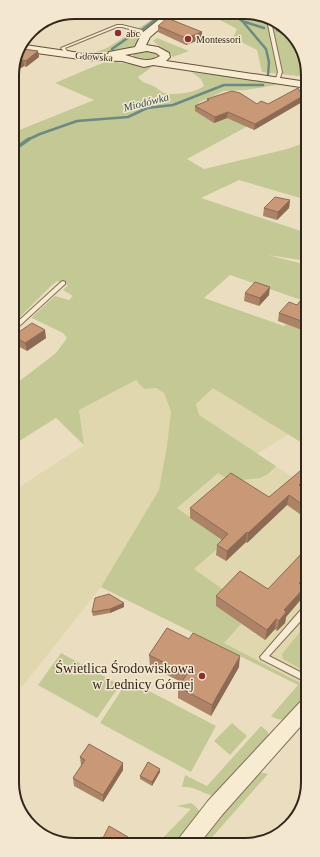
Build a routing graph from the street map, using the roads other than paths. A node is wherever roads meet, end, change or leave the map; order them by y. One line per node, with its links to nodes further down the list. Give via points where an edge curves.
1 (165, 19): 3 (main road)
2 (270, 25): 10 (lane, via 280,72)
3 (155, 27): 4 (main road); 9 (main road, via 149,43)
4 (144, 37): 7 (main road); 8 (lane, via 141,31 117,26 63,48 66,52)
5 (26, 48): 6 (main road, Gdowska)
6 (59, 53): 7 (main road, Gdowska, via 87,57); 8 (main road, Gdowska)
7 (132, 53): 8 (main road, Gdowska); 9 (main road); 9 (main road, via 144,64)
8 (74, 54)
9 (159, 56): 10 (main road, via 209,71)
10 (277, 81): 11 (main road)
11 (301, 84)
12 (63, 283): 13 (lane)
13 (19, 323)
14 (301, 615): 15 (lane, via 264,657)
15 (301, 676)
16 (301, 714): 17 (street, via 215,808)
17 (192, 838)

